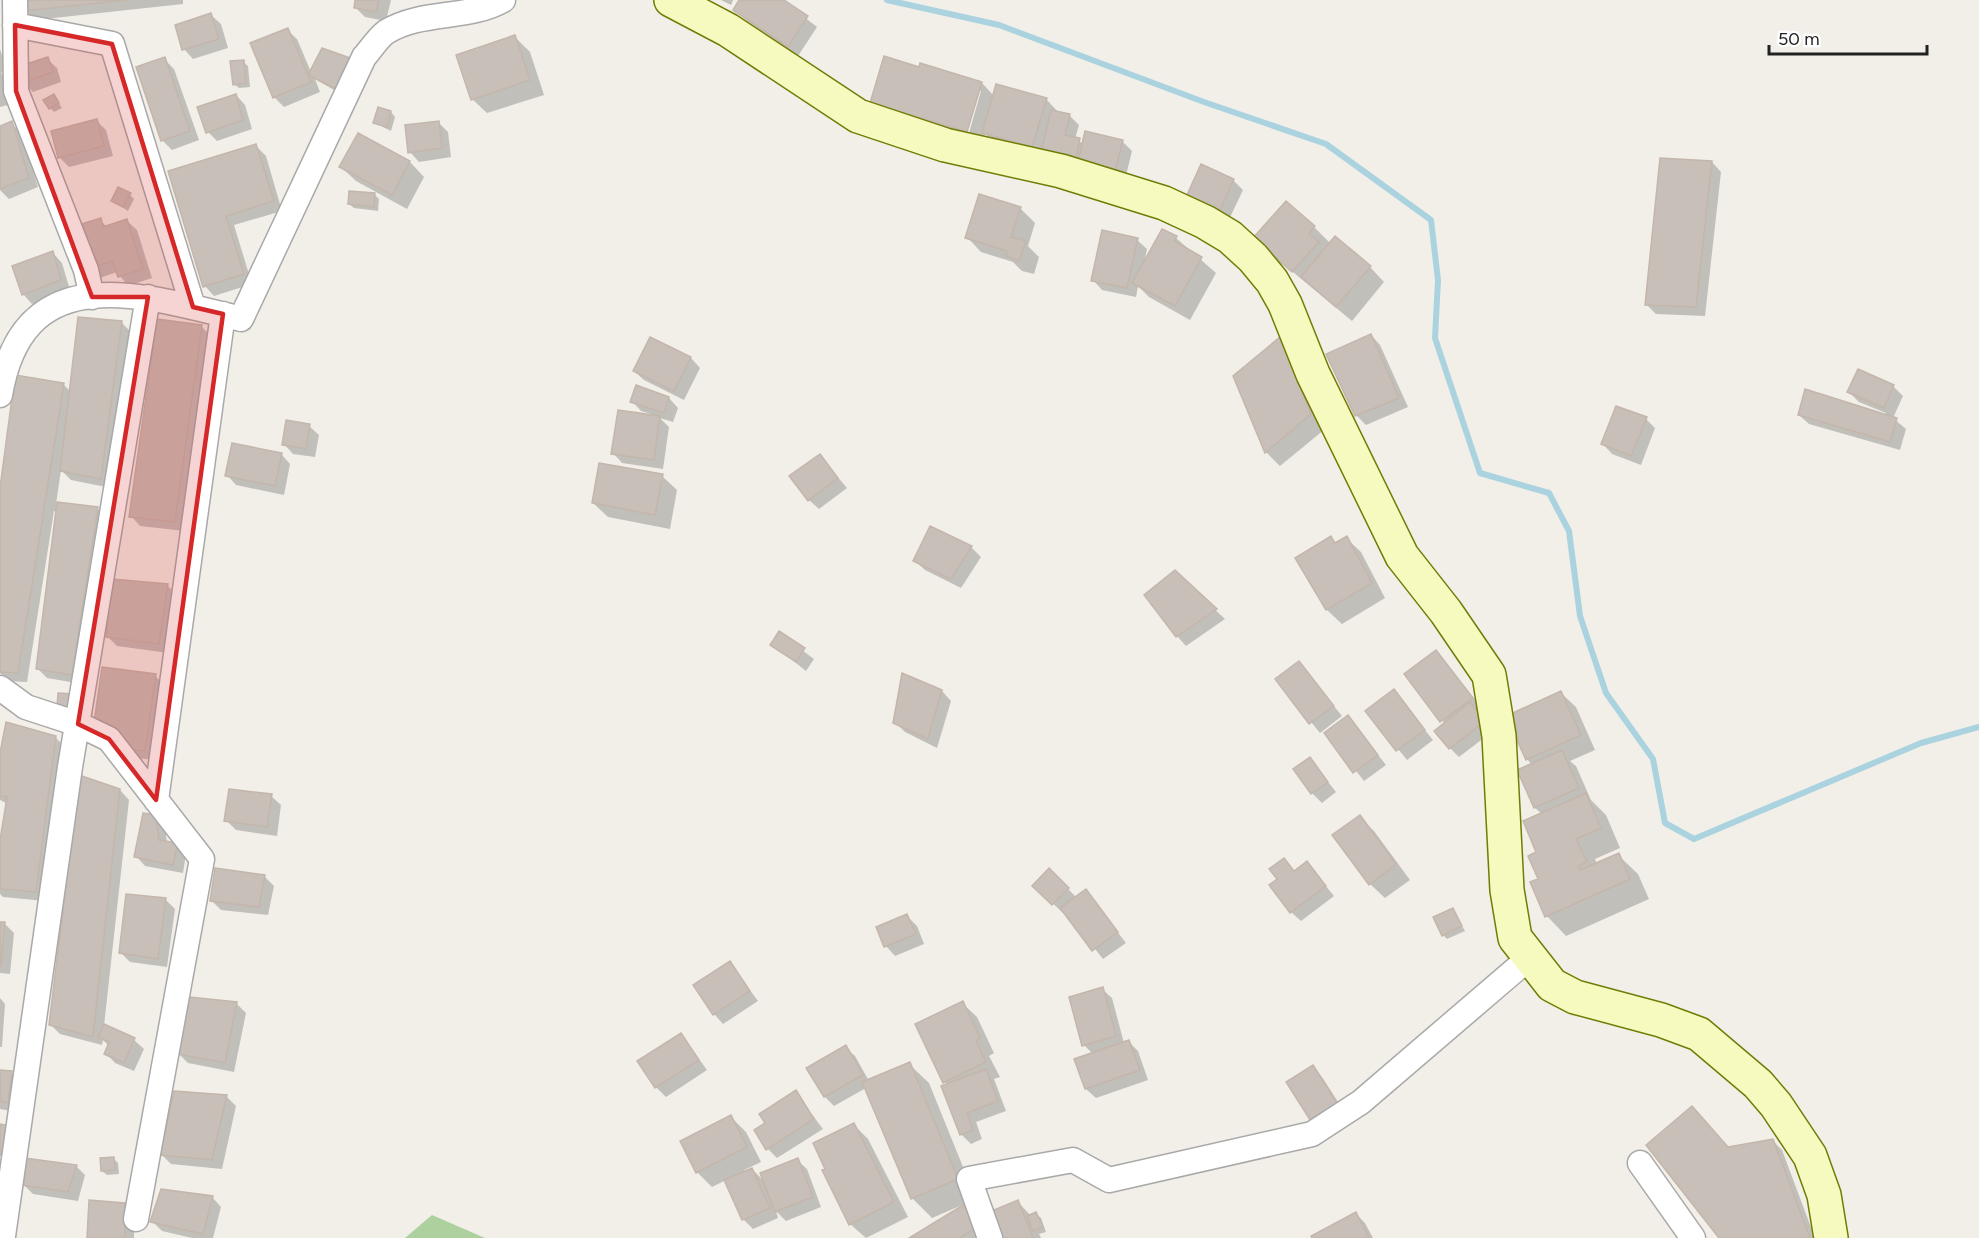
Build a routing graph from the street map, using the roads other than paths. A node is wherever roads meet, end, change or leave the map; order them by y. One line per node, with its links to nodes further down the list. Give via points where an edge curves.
1 (15, 0): 4 (street)
2 (503, 0): 8 (street, via 489,8 411,21 385,33 364,57 241,319)
3 (671, 0): 13 (main road, via 728,30 858,116 945,145 1097,181 1164,203 1230,237 1253,258 1272,280 1285,304 1313,374 1402,556 1489,675 1499,736 1510,918 1515,938)
4 (15, 25): 5 (street, via 16,91 86,270); 7 (street, via 112,44)
5 (92, 297): 6 (street); 9 (street, via 59,303 34,321 7,361)
6 (148, 297): 7 (street); 11 (street)
7 (193, 308): 8 (street)
8 (223, 314): 12 (street)
9 (0, 395)
10 (0, 688): 11 (street, via 26,707)
11 (78, 724): 12 (street, via 109,739); 16 (street)
12 (156, 800): 15 (street, via 202,859)
13 (1529, 958): 17 (street, via 1361,1102 1312,1134 1109,1180 1073,1160 969,1179); 19 (main road, via 1552,985 1575,997 1699,1034 1758,1084 1809,1156 1824,1195)
14 (1640, 1163): 18 (street)
15 (136, 1219)
16 (3, 1236)
17 (990, 1238)
18 (1693, 1238)
19 (1831, 1238)

